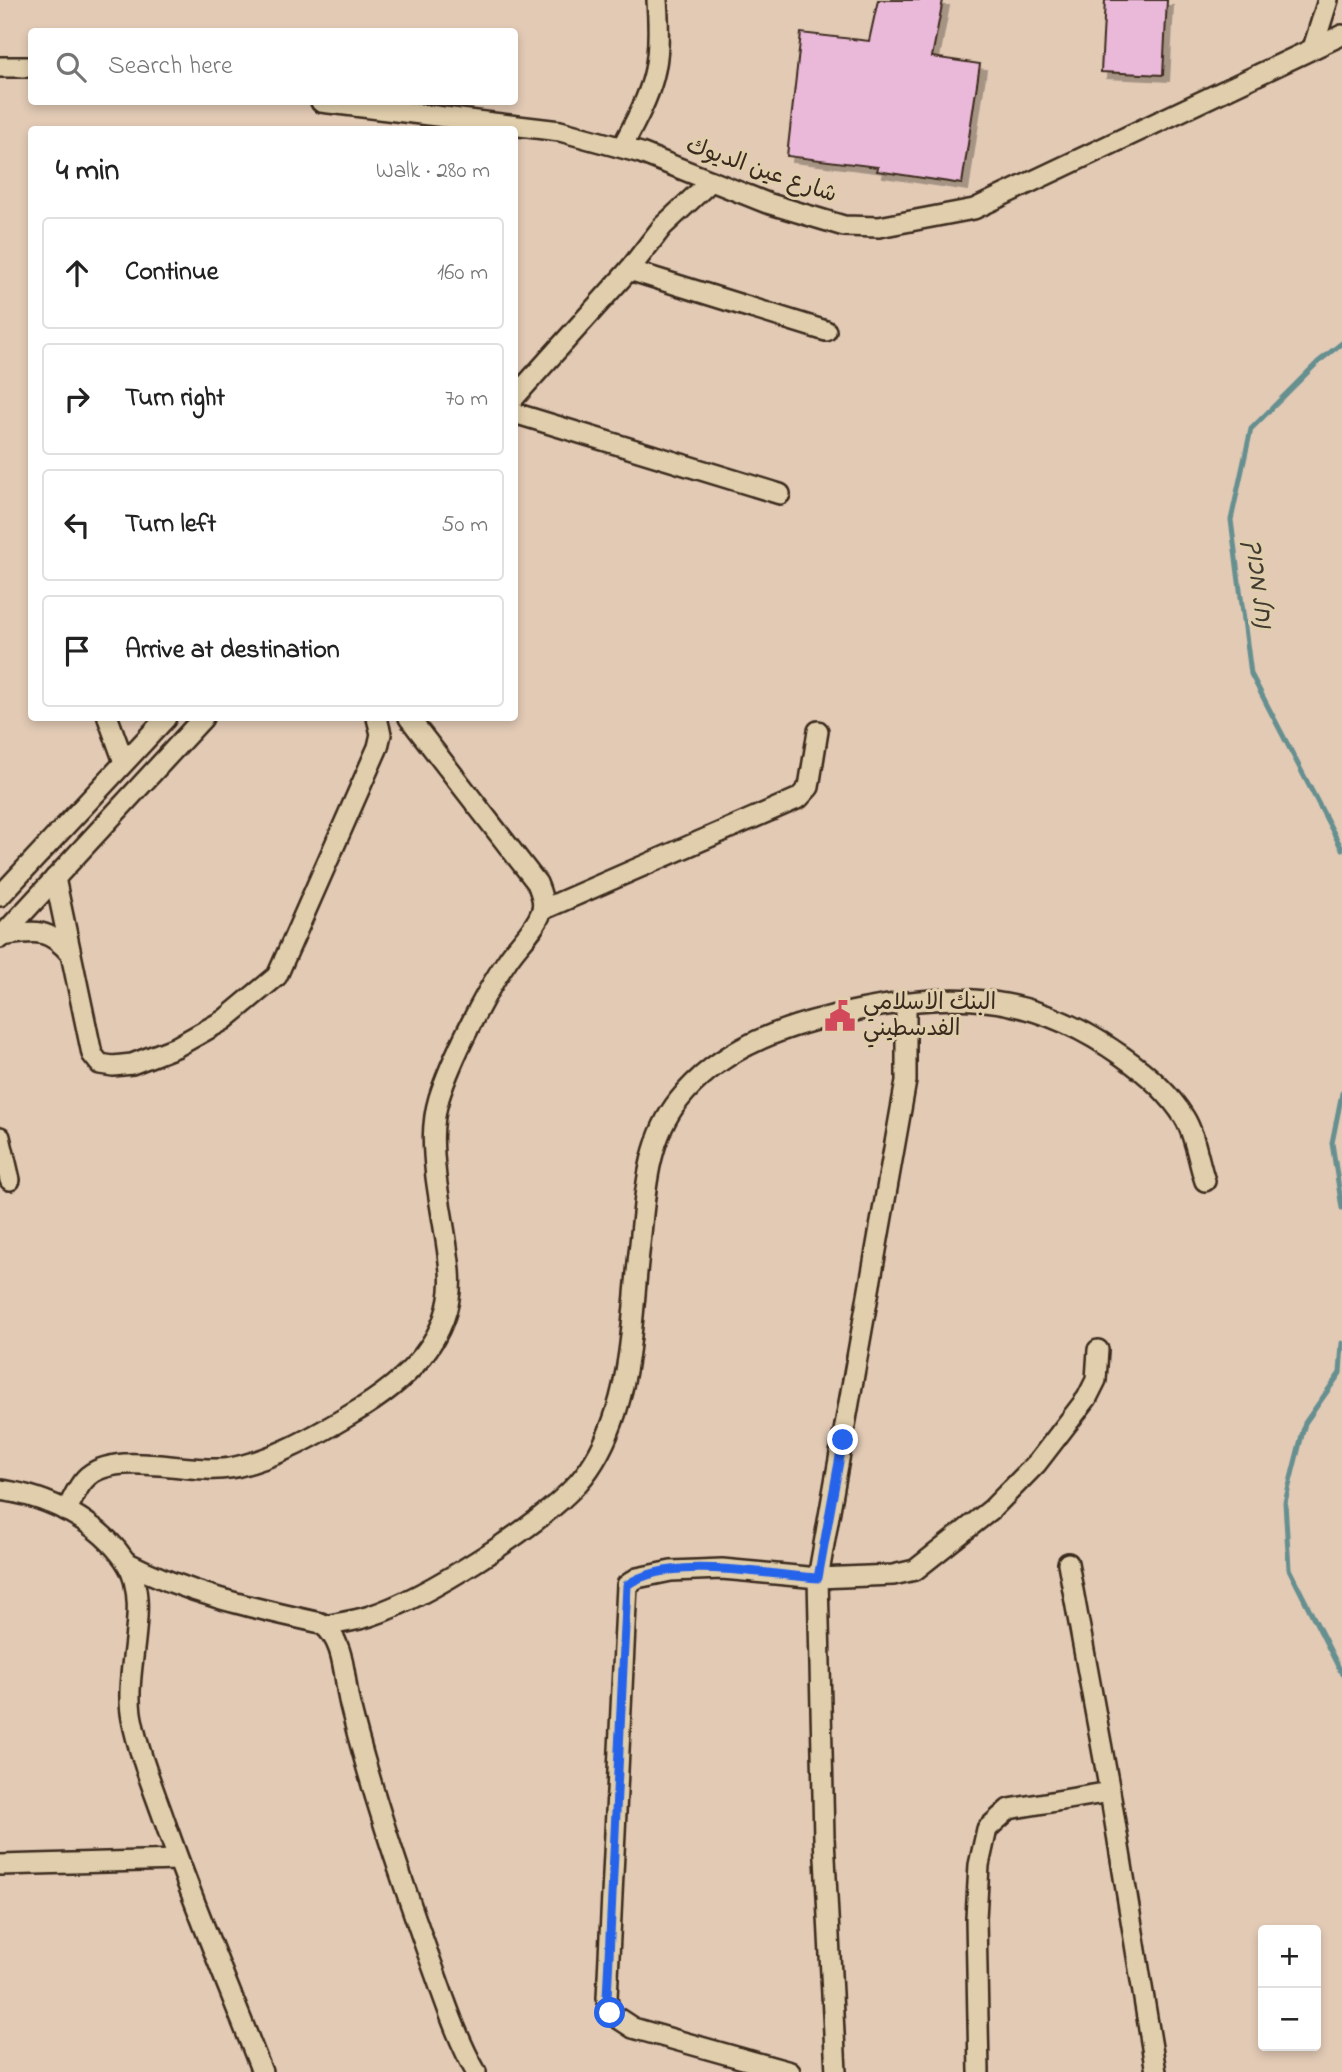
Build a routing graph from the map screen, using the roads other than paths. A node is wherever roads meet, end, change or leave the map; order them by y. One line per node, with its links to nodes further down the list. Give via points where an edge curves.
1 (657, 0): 10 (street, via 659,61 651,92)
2 (1328, 0): 6 (street)
3 (1335, 0): 4 (street)
4 (1342, 6)
5 (1342, 35): 6 (street, شارع عين الديوك)
6 (1313, 48): 11 (street, شارع عين الديوك, via 974,209 920,221 844,226)
7 (0, 67): 8 (street)
8 (28, 67)
9 (346, 105): 10 (street, شارع عين الديوك, via 560,131)
10 (622, 147): 11 (street, شارع عين الديوك)
11 (711, 181): 12 (street, via 663,226)
12 (629, 270): 13 (street); 14 (street)
13 (826, 331)
14 (518, 394)
15 (518, 415): 16 (street)
16 (780, 494)
17 (109, 721): 23 (street)
18 (163, 721): 23 (street)
19 (200, 721): 24 (street)
20 (378, 721): 28 (street, via 379,747 286,961 277,976 223,1020 176,1047 132,1064 100,1063 87,1036)
21 (411, 721): 26 (street, via 537,883)
22 (818, 732): 26 (street, via 809,787 799,798)
23 (124, 762): 25 (street)
24 (55, 878): 27 (street); 28 (street)
25 (0, 896)
26 (542, 910): 35 (street, via 487,992 432,1121 450,1274 447,1306 416,1367 352,1415 261,1460 195,1471 134,1464 103,1468 85,1479)
27 (1, 937): 28 (street, via 48,934)
28 (71, 953)
29 (906, 1002): 32 (street, via 1010,1003 1073,1024 1138,1067 1185,1119); 38 (street, via 906,1081); 39 (street, via 825,1017 787,1030 727,1056 694,1082 665,1120 654,1150 624,1382 609,1430 589,1469 564,1496 477,1561 370,1616)
30 (0, 1137): 31 (street)
31 (10, 1180)
32 (1205, 1181)
33 (1098, 1350): 38 (street, via 1096,1380 1063,1431 992,1509 933,1558 915,1570 894,1575)
34 (0, 1490): 35 (street)
35 (66, 1511): 36 (street, via 107,1540)
36 (126, 1562): 39 (street, via 165,1582); 41 (street, via 136,1598 129,1679 131,1715)
37 (1068, 1563): 40 (street)
38 (818, 1578): 45 (street, via 722,1569 671,1571 637,1578 627,1585 624,1611 607,1998 610,2013 633,2028); 46 (street)
39 (324, 1626): 44 (street, via 337,1642 350,1705 397,1869)
40 (1110, 1793): 47 (street, via 1009,1809 987,1829 979,1865 976,1918); 48 (street)
41 (178, 1860): 42 (street); 43 (street)
42 (0, 1865)
43 (262, 2072)
44 (476, 2072)
45 (790, 2072)
46 (836, 2072)
47 (979, 2072)
48 (1157, 2072)

